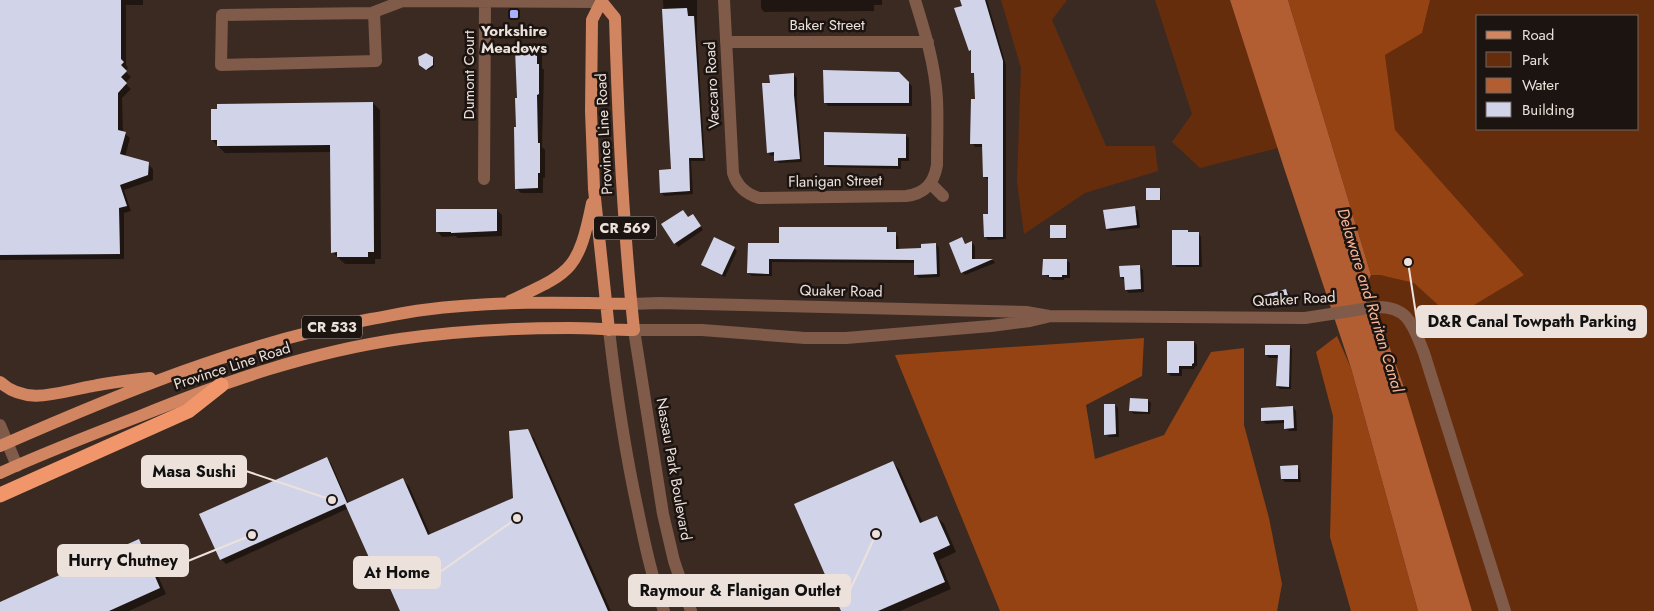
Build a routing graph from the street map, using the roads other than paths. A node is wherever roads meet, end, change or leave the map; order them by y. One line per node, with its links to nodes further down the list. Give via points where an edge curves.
1 (724, 0): 7 (street, Vaccaro Road)
2 (915, 0): 8 (street)
3 (425, 1): 4 (street); 6 (street, via 403,1)
4 (485, 1): 5 (street); 10 (street, Dumont Court)
5 (602, 1): 12 (main road, Province Line Road / CR 569, via 592,20); 16 (main road, Province Line Road / CR 569, via 615,18)
6 (374, 12): 6 (street, via 376,61 220,65 222,15)
7 (726, 42): 8 (street, Baker Street); 9 (street, Vaccaro Road)
8 (928, 42): 11 (street, via 937,98 937,165)
9 (732, 168): 11 (street, Flanigan Street, via 740,194 759,198 906,196 923,191)
10 (484, 179)
11 (930, 184): 13 (street)
12 (594, 189): 14 (main road, via 586,235 574,262 554,280); 15 (main road, Province Line Road / CR 569)
13 (944, 196)
14 (506, 303): 15 (main road, Province Line Road / CR 533); 20 (main road, Province Line Road / CR 533, via 421,310 344,324 277,340)
15 (606, 303): 16 (main road, CR 533); 18 (main road, Province Line Road / CR 569)
16 (631, 304): 17 (street, Quaker Road / CR 533, via 1026,312); 19 (main road, Province Line Road / CR 569)
17 (1049, 316): 19 (street, Quaker Road, via 991,326 846,338 702,330); 30 (street, Quaker Road / CR 533, via 1305,318 1376,307 1398,310 1414,327 1424,353)
18 (609, 330): 19 (main road, CR 533); 22 (main road, Province Line Road / CR 533, via 500,330 400,339 302,360); 28 (street, via 626,456 646,550)
19 (634, 330): 29 (street, Nassau Park Boulevard, via 663,514)
20 (163, 377): 21 (main road, via 115,382 49,396 28,396); 24 (main road, Province Line Road / CR 533)
21 (0, 382)
22 (221, 385): 25 (main road, Province Line Road / CR 533); 27 (highway, via 188,411)
23 (0, 425): 24 (street)
24 (4, 445): 25 (street)
25 (17, 466): 26 (main road, Province Line Road / CR 533)
26 (0, 474)
27 (0, 495)
28 (664, 611)
29 (691, 611)
30 (1504, 611)

